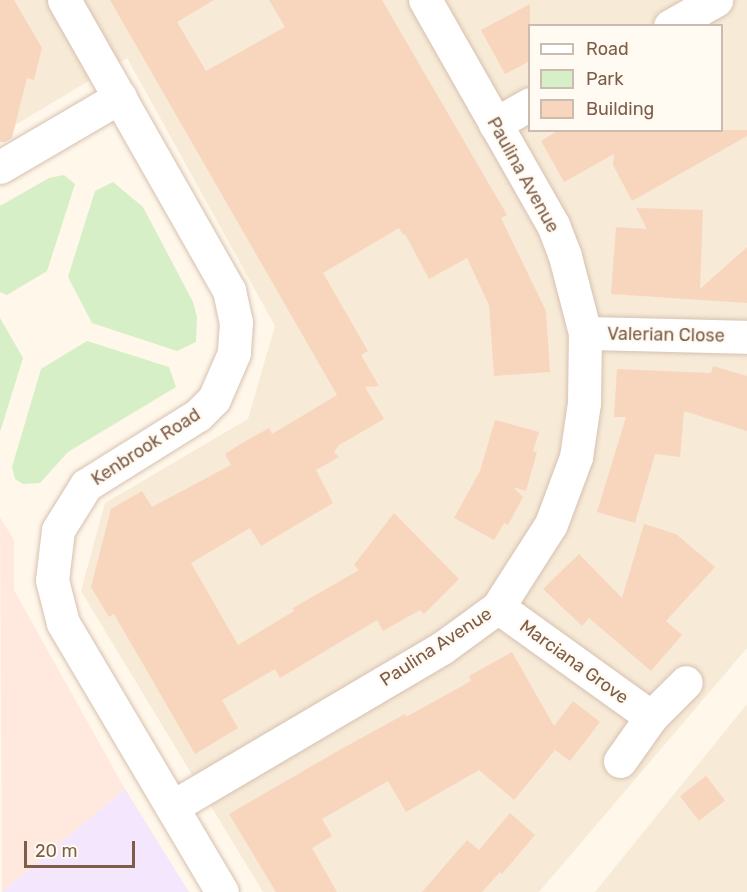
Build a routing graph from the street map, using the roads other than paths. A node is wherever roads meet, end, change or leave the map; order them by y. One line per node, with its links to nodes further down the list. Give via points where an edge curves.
1 (64, 0): 5 (street, Kenbrook Road)
2 (425, 0): 7 (street, Paulina Avenue)
3 (716, 0): 4 (street)
4 (674, 24)
5 (120, 98): 8 (street); 15 (street, Kenbrook Road, via 229,290 236,322 234,353 214,399 198,416 86,485 58,530 52,580 63,623)
6 (528, 105): 7 (street)
7 (495, 124): 9 (street, Paulina Avenue, via 553,225 578,297)
8 (0, 167)
9 (585, 333): 10 (street, Valerian Close); 11 (street, Paulina Avenue, via 584,403 576,457 551,524)
10 (747, 337)
11 (498, 607): 13 (street, Marciana Grove); 15 (street, Paulina Avenue, via 442,648)
12 (686, 682): 13 (street)
13 (651, 717): 14 (street)
14 (620, 761)
15 (172, 807): 16 (street, Kenbrook Road)
16 (222, 892)

